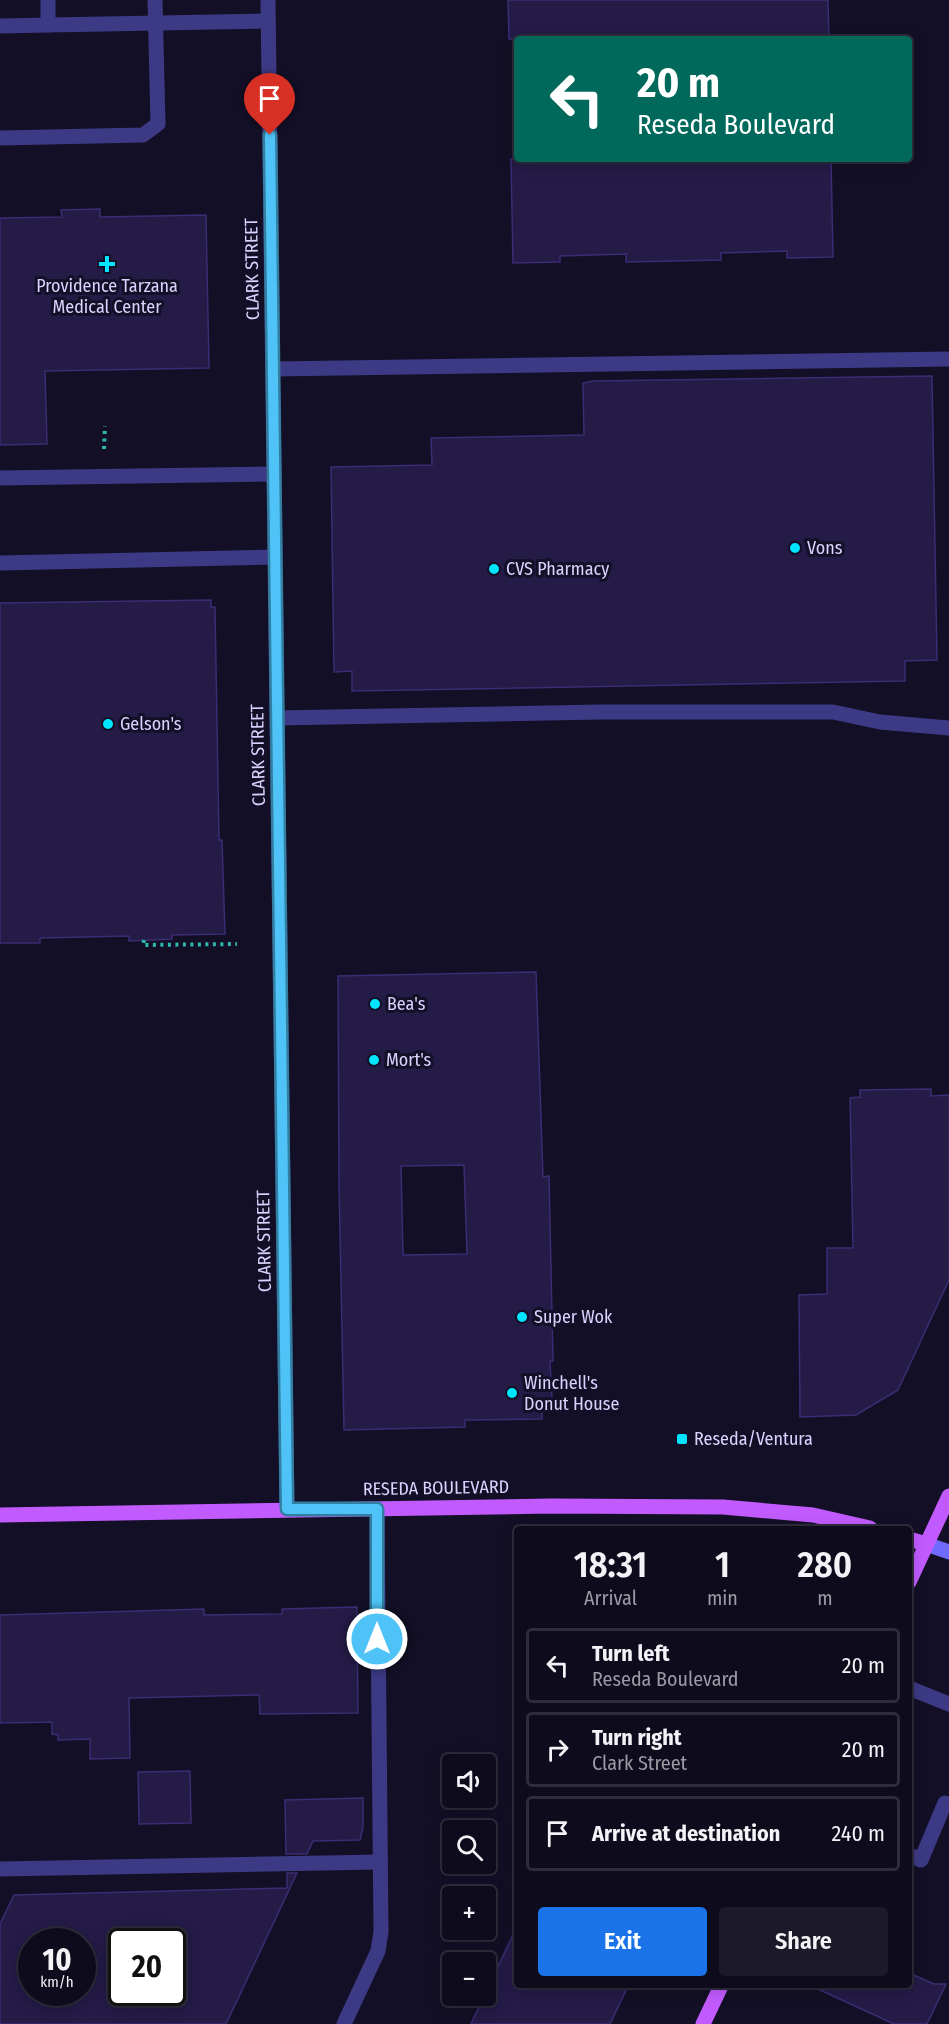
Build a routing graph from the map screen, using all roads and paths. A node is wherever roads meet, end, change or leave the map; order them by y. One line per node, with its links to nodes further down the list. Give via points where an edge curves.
1 (48, 0): 6 (street)
2 (156, 0): 5 (street)
3 (268, 0): 4 (street, CLARK STREET)
4 (268, 21): 5 (street); 10 (street, CLARK STREET)
5 (156, 23): 6 (street); 8 (street, via 158,124 143,135)
6 (48, 25): 7 (street)
7 (0, 26)
8 (0, 138)
9 (949, 358): 10 (street)
10 (273, 369): 11 (street, CLARK STREET)
11 (274, 474): 12 (street); 13 (street, CLARK STREET)
12 (0, 478)
13 (275, 557): 14 (street); 15 (street, CLARK STREET)
14 (0, 563)
15 (277, 718): 16 (street, via 833,712 887,723); 20 (street, CLARK STREET)
16 (949, 728)
17 (144, 940): 18 (path, via 144,945)
18 (237, 944)
19 (949, 1496): 25 (main road)
20 (287, 1509): 21 (main road, RESEDA BOULEVARD); 22 (main road, RESEDA BOULEVARD)
21 (377, 1509): 23 (main road, RESEDA BOULEVARD, via 723,1507 813,1515); 32 (street)
22 (0, 1515)
23 (861, 1526)
24 (912, 1540): 25 (main road)
25 (926, 1544): 26 (main road); 27 (main road)
26 (949, 1552)
27 (912, 1575)
28 (912, 1689): 29 (street)
29 (949, 1704)
30 (945, 1803): 31 (street, via 921,1860)
31 (912, 1856)
32 (380, 1862): 33 (street); 35 (street, via 378,1951)
33 (0, 1869)
34 (720, 1988): 36 (main road)
35 (344, 2024)
36 (703, 2024)

